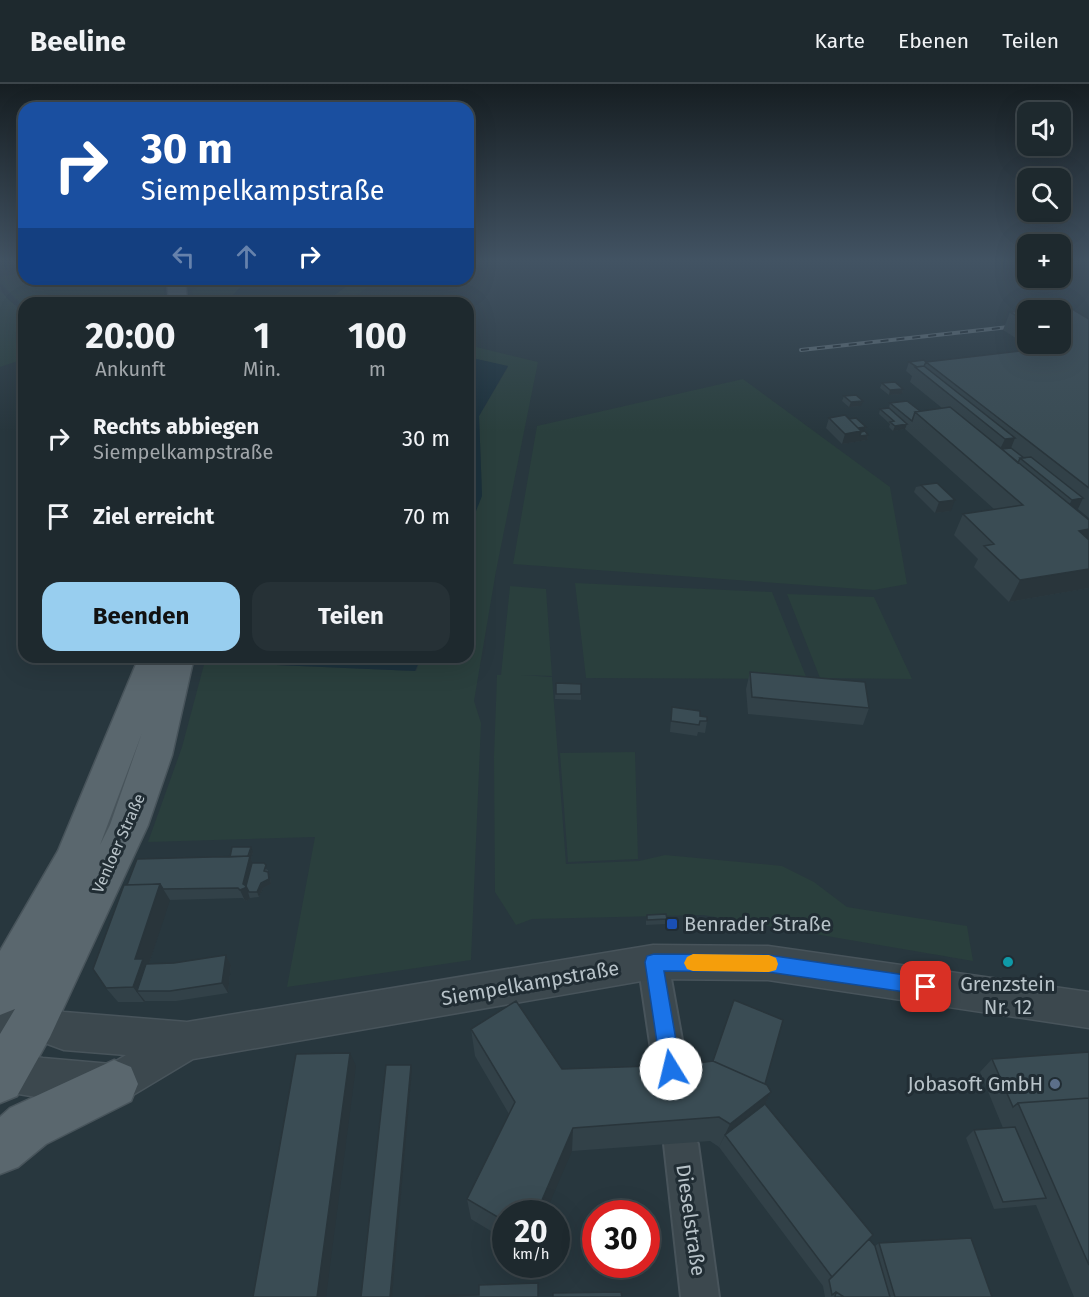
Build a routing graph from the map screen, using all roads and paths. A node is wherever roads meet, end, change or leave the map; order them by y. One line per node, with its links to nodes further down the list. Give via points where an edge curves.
1 (153, 663): 4 (main road, Venloer Straße)
2 (177, 663): 4 (main road, Venloer Straße, via 154,755 129,825)
3 (654, 962): 5 (street, Siempelkampstraße, via 768,963); 6 (street, Siempelkampstraße); 9 (street)
4 (11, 1010): 6 (street, Siempelkampstraße, via 64,1031); 7 (main road)
5 (1089, 1010)
6 (187, 1041): 8 (street, Siempelkampstraße)
7 (2, 1074): 8 (street)
8 (114, 1084): 11 (main road, via 28,1126)
9 (674, 1090)
10 (681, 1144): 12 (street, Dieselstraße)
11 (0, 1149)
12 (700, 1297)

